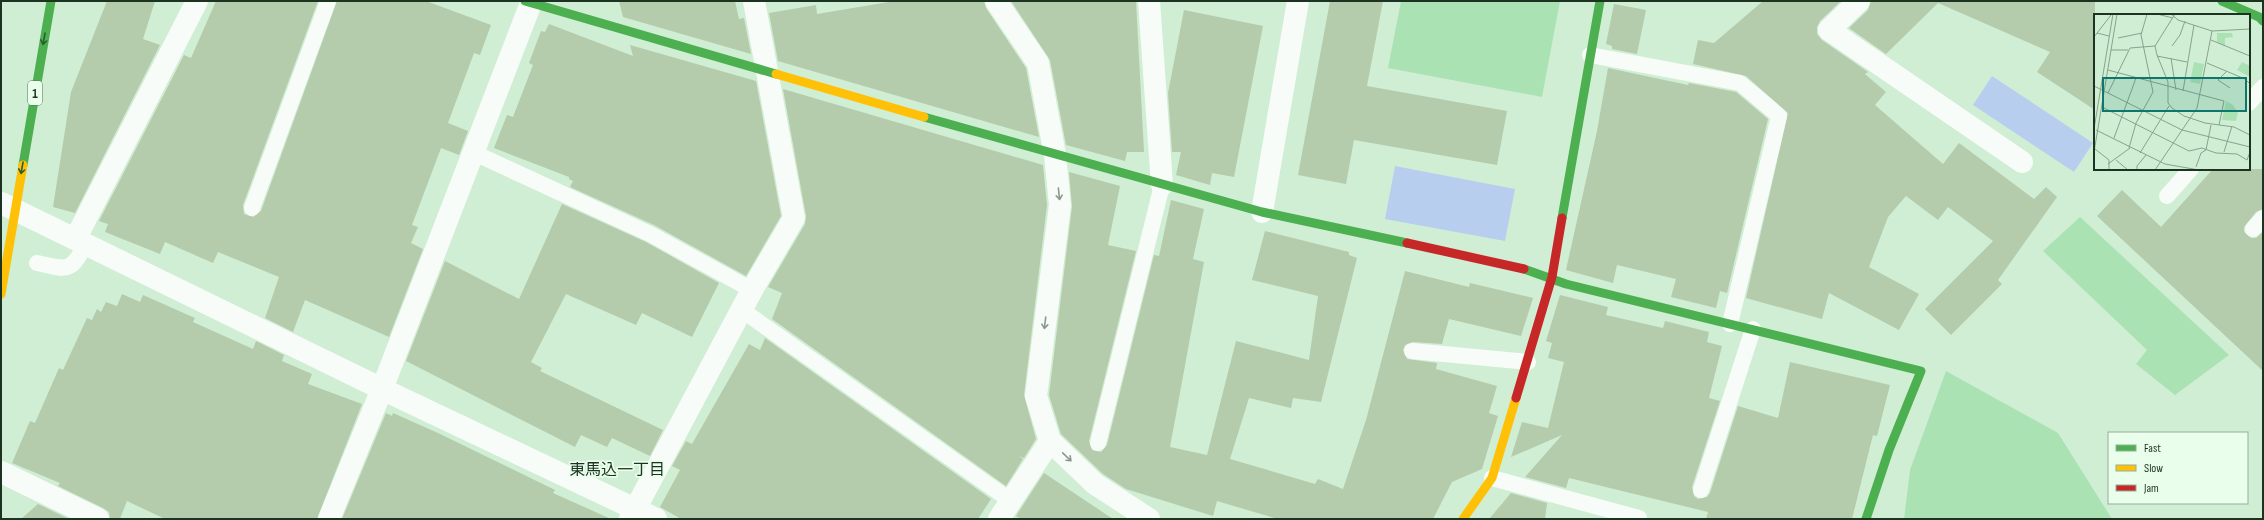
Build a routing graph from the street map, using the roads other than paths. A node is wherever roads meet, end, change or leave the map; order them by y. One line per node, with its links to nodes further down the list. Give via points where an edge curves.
1 (51, 1): 30 (main road, 1, one-way to 30)
2 (197, 1): 26 (street)
3 (328, 1): 24 (lane)
4 (754, 1): 14 (street)
5 (996, 1): 18 (street, via 1038,63)
6 (1149, 1): 21 (street)
7 (1298, 1): 25 (street)
8 (1600, 1): 13 (main road)
9 (1859, 1): 19 (street, via 1829,30)
10 (2222, 1): 12 (main road, via 2259,17)
11 (528, 2): 14 (main road); 17 (street)
12 (2263, 22)
13 (1590, 55): 28 (main road); 32 (lane, via 1740,83 1779,116)
14 (768, 72): 18 (main road); 29 (street, via 794,218)
15 (2263, 87): 16 (lane)
16 (2250, 102)
17 (472, 152): 29 (lane, via 650,234); 36 (street)
18 (1055, 155): 21 (main road); 37 (street, one-way to 37, via 1060,205 1036,396)
19 (2022, 162)
20 (2190, 170): 22 (lane)
21 (1162, 185): 25 (main road); 38 (lane)
22 (2167, 196)
23 (1, 203): 26 (street)
24 (252, 208)
25 (1262, 212): 28 (main road, via 1535,271)
26 (81, 241): 27 (lane, via 76,263 67,268); 36 (street)
27 (37, 263)
28 (1552, 277): 32 (main road, via 1566,284); 35 (main road)
29 (752, 290): 31 (street)
30 (1, 294)
31 (742, 310): 42 (lane); 43 (street)
32 (1730, 324): 33 (main road)
33 (1753, 329): 41 (lane); 51 (main road, via 1921,372 1889,450)
34 (1412, 351): 35 (lane)
35 (1528, 362): 40 (main road)
36 (382, 388): 43 (street); 46 (street)
37 (1050, 441): 42 (street); 49 (street, one-way to 49, via 1095,484)
38 (1098, 444)
39 (1, 472): 45 (street)
40 (1492, 478): 44 (lane); 50 (main road)
41 (1701, 490)
42 (1011, 501): 48 (street)
43 (633, 514): 47 (street)
44 (1639, 518)
45 (98, 519)
46 (329, 519)
47 (656, 519)
48 (999, 519)
49 (1149, 519)
50 (1464, 519)
51 (1866, 519)

